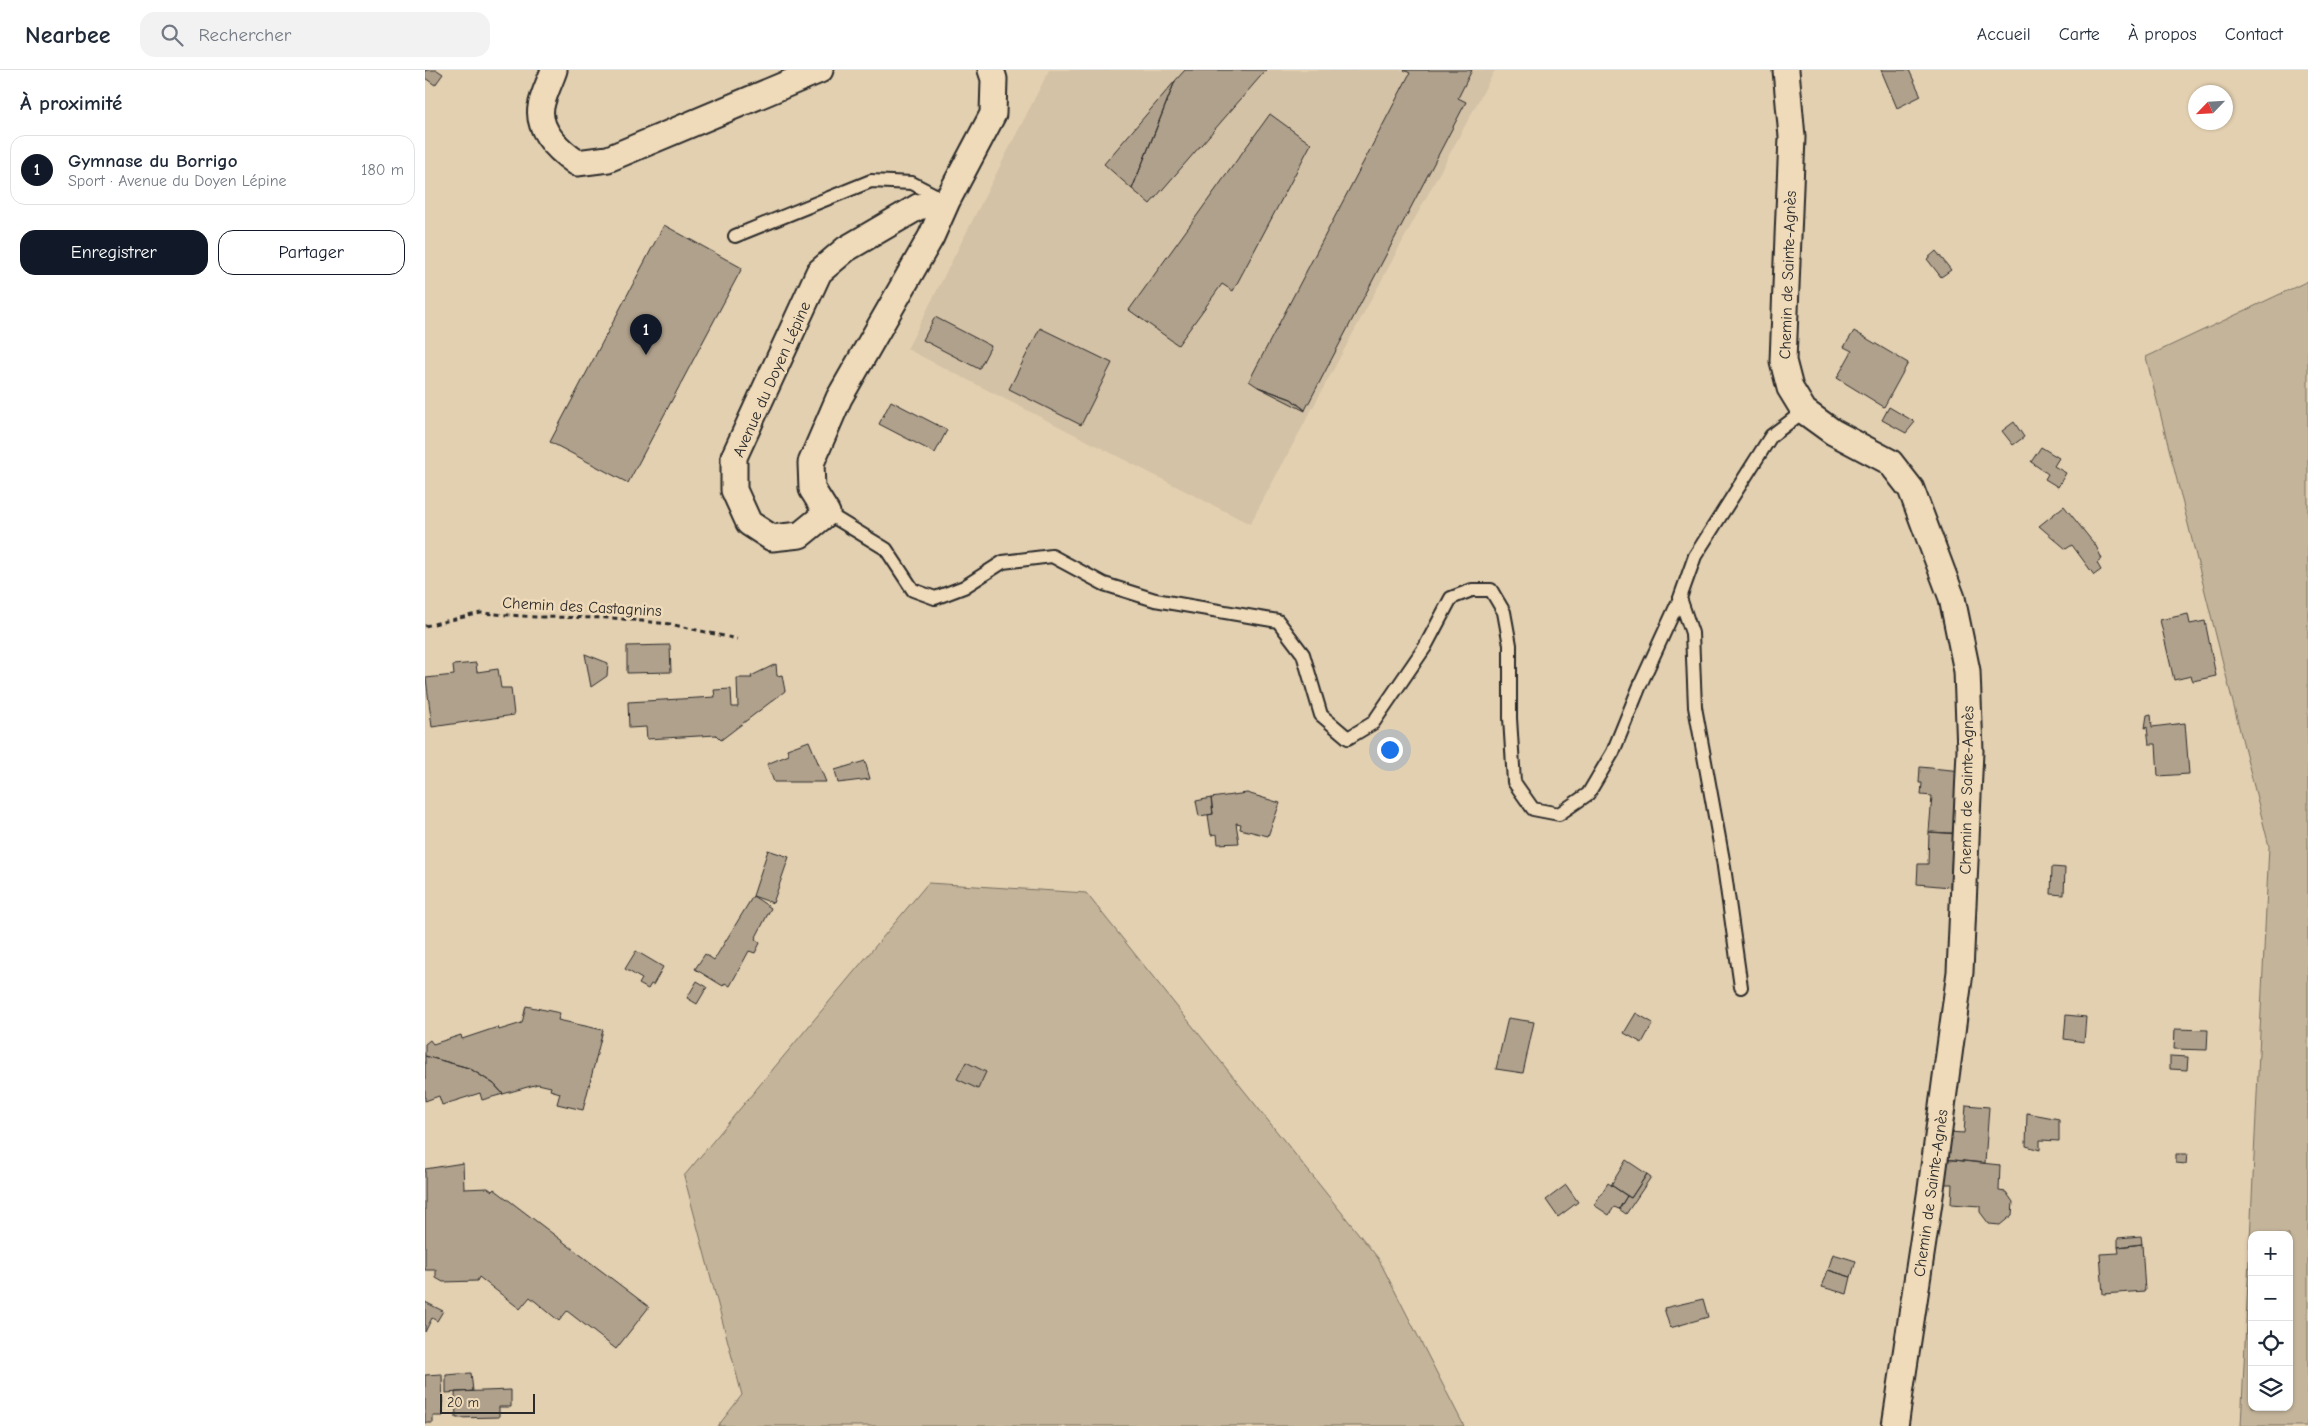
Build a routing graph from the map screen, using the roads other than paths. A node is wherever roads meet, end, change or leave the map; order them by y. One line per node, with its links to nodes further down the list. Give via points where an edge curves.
1 (555, 70): 2 (street, via 541,108 545,131 560,151 577,163 608,159)
2 (820, 70)
3 (991, 70): 5 (street, via 994,79 993,114)
4 (1786, 70): 7 (street, Chemin de Sainte-Agnès, via 1792,137 1783,362 1790,388)
5 (947, 201): 6 (lane, via 912,183 871,181); 8 (street, via 931,237 839,398 811,463 812,489); 8 (street, Avenue du Doyen Lépine, via 918,207 887,224 847,249 819,272 734,456 734,490 749,523 772,538 800,536)
6 (735, 236)
7 (1804, 410): 9 (lane, via 1771,436 1695,556); 11 (street, Chemin de Sainte-Agnès, via 1833,432 1890,462 1911,490 1951,598 1967,672 1970,751 1960,972)
8 (827, 513): 9 (lane, via 886,549 913,590 935,598 964,587 1003,562 1053,556 1104,584 1155,600 1278,621 1303,654 1321,714 1348,738 1373,723 1425,647 1451,598 1472,590 1491,590 1504,612 1510,645 1514,782 1533,809 1559,814 1588,794 1613,752)
9 (1680, 598): 10 (lane, via 1691,633 1695,707 1723,860)
10 (1741, 987)
11 (1895, 1426)

